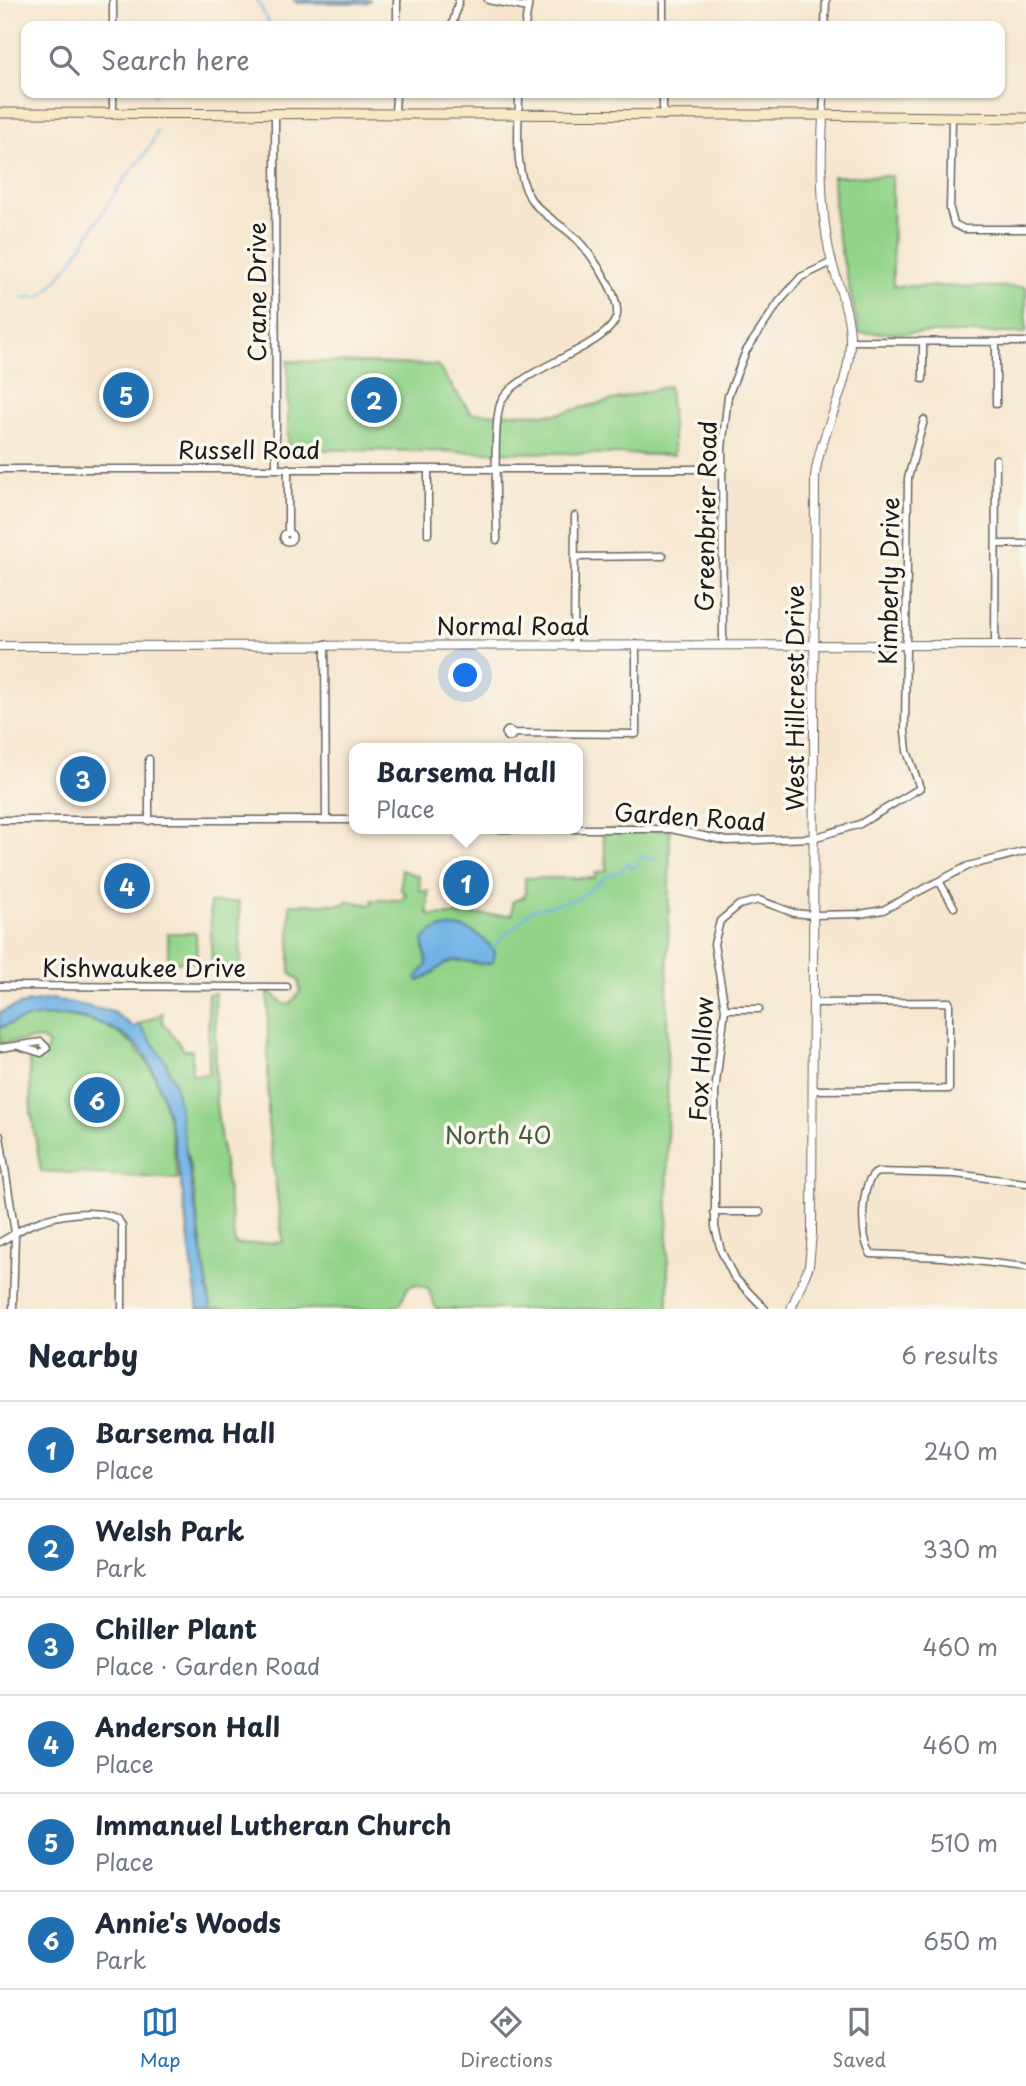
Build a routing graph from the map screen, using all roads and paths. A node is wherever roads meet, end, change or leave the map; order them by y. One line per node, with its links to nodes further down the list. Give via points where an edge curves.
1 (113, 0): 9 (street)
2 (397, 0): 10 (street)
3 (459, 0): 11 (street)
4 (488, 0): 8 (street)
5 (529, 0): 8 (street)
6 (663, 0): 13 (street)
7 (826, 0): 14 (street)
8 (528, 8): 12 (street)
9 (113, 21)
10 (397, 21)
11 (453, 21)
12 (526, 21)
13 (663, 21)
14 (825, 21)
15 (113, 98): 21 (street)
16 (396, 98): 23 (street)
17 (519, 98): 24 (street)
18 (663, 98): 25 (street)
19 (824, 98): 26 (street, West Hillcrest Drive)
20 (0, 114): 21 (main road)
21 (113, 114): 22 (main road)
22 (275, 116): 23 (main road); 39 (street, Crane Drive)
23 (396, 116): 24 (main road)
24 (517, 116): 25 (main road); 41 (street, via 530,197 573,236 608,285 616,303 616,318 602,336 505,394 498,415)
25 (663, 116): 26 (main road)
26 (823, 117): 27 (main road); 30 (street, West Hillcrest Drive, via 824,209)
27 (952, 118): 28 (main road); 29 (street, via 951,218 960,228)
28 (1026, 118)
29 (1026, 229)
30 (832, 262): 31 (street, West Hillcrest Drive); 44 (street, Greenbrier Road, via 795,283 746,351 725,412)
31 (850, 341): 32 (street); 61 (street, West Hillcrest Drive, via 843,384 823,435 815,476)
32 (923, 342): 33 (street); 35 (street)
33 (996, 342): 34 (street); 36 (street)
34 (1026, 342)
35 (923, 379)
36 (996, 404)
37 (924, 420): 57 (street, Kimberly Drive, via 908,478)
38 (996, 459): 49 (street)
39 (276, 468): 40 (street, Russell Road); 42 (street, Russell Road)
40 (288, 468): 43 (street, Russell Road); 46 (street)
41 (498, 468): 43 (street, Russell Road); 44 (street, Russell Road); 48 (street)
42 (0, 469)
43 (428, 469): 47 (street)
44 (723, 469): 56 (street, Greenbrier Road)
45 (575, 516): 51 (street)
46 (288, 533)
47 (428, 534)
48 (497, 540)
49 (996, 544): 50 (street); 58 (street)
50 (1026, 544)
51 (575, 556): 52 (street); 54 (street)
52 (663, 556)
53 (325, 644): 54 (street, Normal Road); 60 (street, Normal Road); 65 (street)
54 (574, 644): 55 (street, Normal Road)
55 (636, 645): 56 (street, Normal Road); 62 (street, via 636,734)
56 (723, 645): 61 (street, Normal Road)
57 (907, 645): 58 (street, Normal Road); 61 (street, Normal Road); 63 (street, Kimberly Drive)
58 (995, 645): 59 (street, Normal Road)
59 (1026, 645)
60 (0, 646)
61 (814, 646): 70 (street, West Hillcrest Drive)
62 (513, 733)
63 (906, 744): 70 (street, Garden Road, via 920,788 860,824)
64 (149, 760): 68 (street)
65 (326, 819): 67 (street); 68 (street)
66 (0, 820): 68 (street)
67 (349, 820)
68 (149, 821)
69 (583, 829): 70 (street, Garden Road, via 671,829 727,841)
70 (813, 838): 74 (street, West Hillcrest Drive)
71 (1026, 851): 72 (street, Fox Hollow, via 961,869)
72 (939, 881): 73 (street); 74 (street, Fox Hollow, via 883,910)
73 (954, 907)
74 (813, 915): 77 (street, West Hillcrest Drive); 78 (street, Fox Hollow, via 759,900 725,915 714,944)
75 (0, 986): 76 (street, Kishwaukee Drive)
76 (287, 987)
77 (813, 1003): 82 (street, West Hillcrest Drive); 82 (street, via 949,1002 949,1089)
78 (725, 1009): 79 (street); 85 (street, Fox Hollow, via 715,1092)
79 (759, 1009)
80 (18, 1046): 81 (street)
81 (0, 1048)
82 (813, 1090): 93 (street, West Hillcrest Drive, via 810,1259)
83 (0, 1136): 87 (street)
84 (1026, 1183): 89 (street, via 955,1174 878,1172 864,1187 865,1241 868,1251 877,1256 942,1257)
85 (713, 1212): 86 (street); 92 (street, Fox Hollow, via 729,1268)
86 (760, 1212)
87 (15, 1233): 88 (street); 90 (street); 91 (street, via 35,1223 103,1212 118,1219)
88 (0, 1242)
89 (1026, 1267)
90 (13, 1309)
91 (122, 1309)
92 (765, 1309)
93 (791, 1309)

